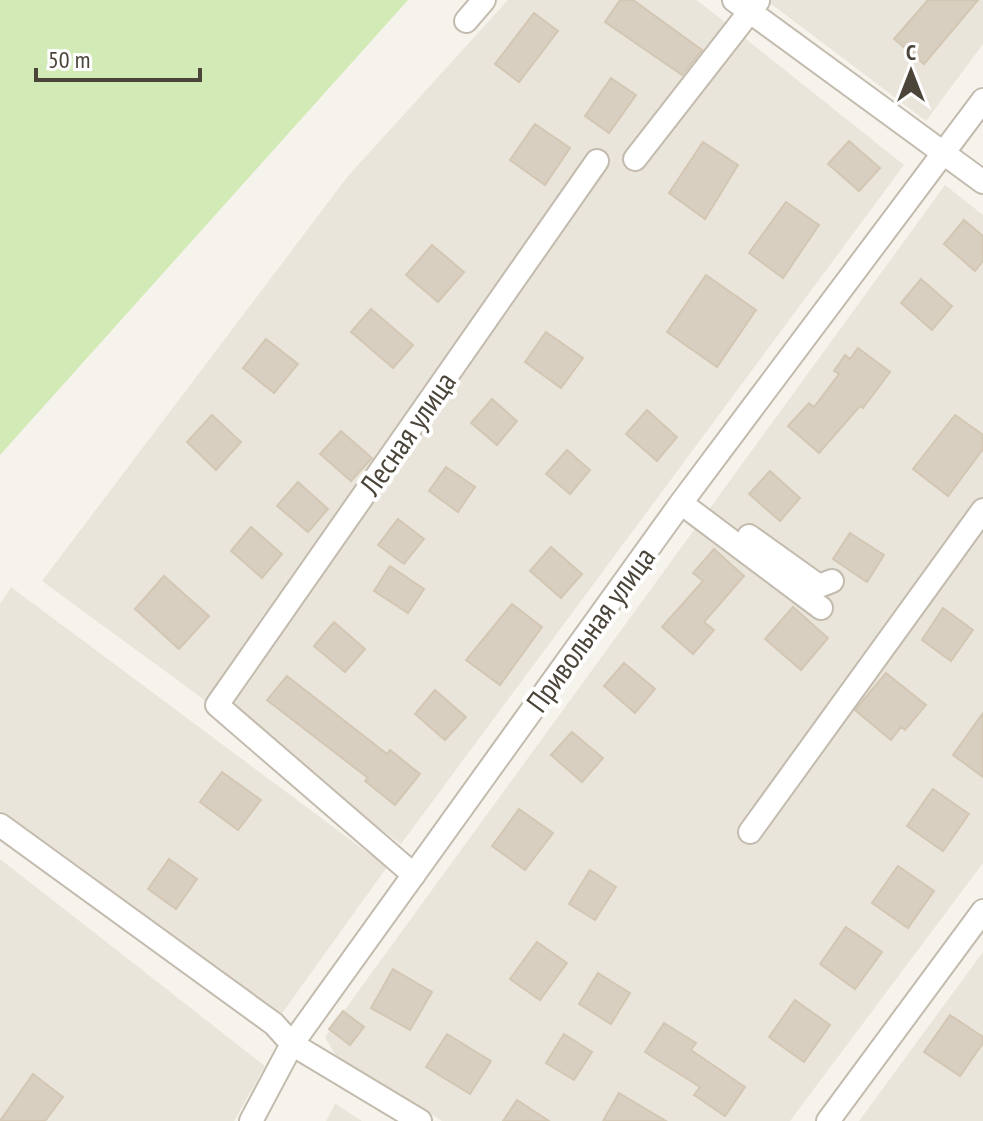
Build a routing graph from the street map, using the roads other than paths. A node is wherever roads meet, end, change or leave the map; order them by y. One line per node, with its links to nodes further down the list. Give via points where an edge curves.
1 (484, 0): 3 (street)
2 (748, 4): 5 (street); 6 (street)
3 (466, 21)
4 (983, 100): 5 (street, Привольная улица)
5 (945, 152): 8 (street); 9 (street, Привольная улица)
6 (635, 159)
7 (597, 161): 15 (street, Лесная улица, via 217,705)
8 (983, 182)
9 (684, 498): 11 (street, via 819,586); 12 (street); 15 (street, Привольная улица)
10 (983, 510): 14 (street)
11 (832, 581)
12 (821, 608)
13 (0, 825): 17 (street, via 274,1024)
14 (750, 832)
15 (414, 875): 17 (street, Привольная улица)
16 (983, 911): 20 (street)
17 (292, 1044): 18 (street, Привольная улица); 19 (street)
18 (251, 1121)
19 (420, 1121)
20 (829, 1121)

